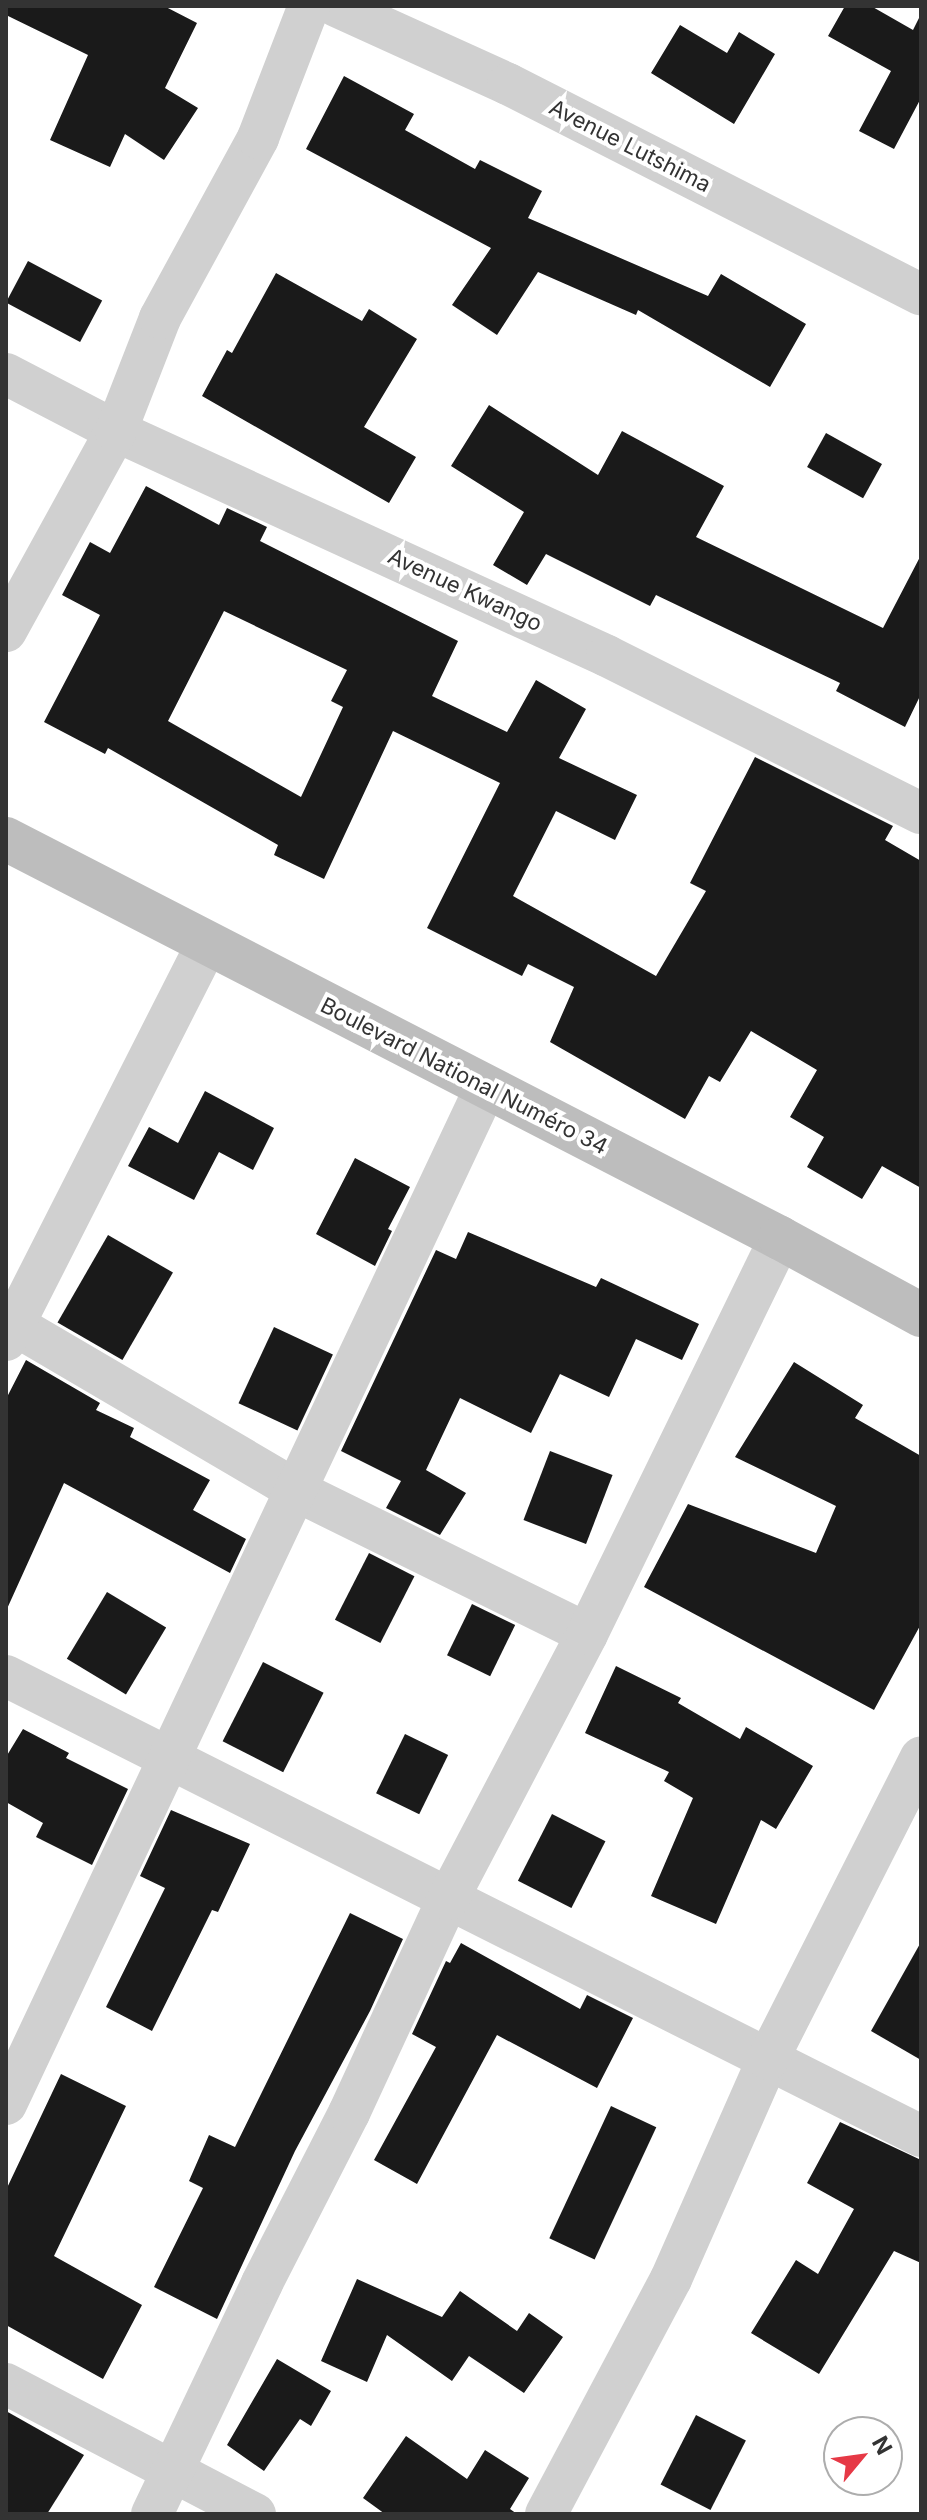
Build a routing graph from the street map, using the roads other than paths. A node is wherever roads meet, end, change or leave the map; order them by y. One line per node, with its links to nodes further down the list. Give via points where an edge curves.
1 (309, 6): 5 (street, via 258,138 160,318)
2 (336, 6): 3 (street, Avenue Lutshima, via 508,84)
3 (921, 294)
4 (6, 374): 5 (street, Avenue Kwango)
5 (116, 431): 6 (street); 7 (street, Avenue Kwango, via 607,656)
6 (6, 631)
7 (921, 813)
8 (6, 839): 9 (main road, Boulevard National Numéro 34)
9 (207, 943): 10 (main road, Boulevard National Numéro 34); 13 (street)
10 (485, 1089): 11 (main road, Boulevard National Numéro 34); 14 (street)
11 (780, 1238): 12 (main road, Boulevard National Numéro 34); 15 (street)
12 (921, 1315)
13 (8, 1328): 14 (street)
14 (297, 1491): 15 (street); 18 (street)
15 (587, 1634): 19 (street)
16 (6, 1676): 18 (street)
17 (921, 1758): 20 (street)
18 (169, 1760): 19 (street); 21 (street)
19 (448, 1899): 20 (street); 24 (street)
20 (768, 2059): 22 (street); 27 (street, via 671,2279)
21 (6, 2104)
22 (921, 2136)
23 (6, 2384): 24 (street)
24 (173, 2473): 25 (street); 26 (street)
25 (152, 2514)
26 (255, 2514)
27 (546, 2514)

